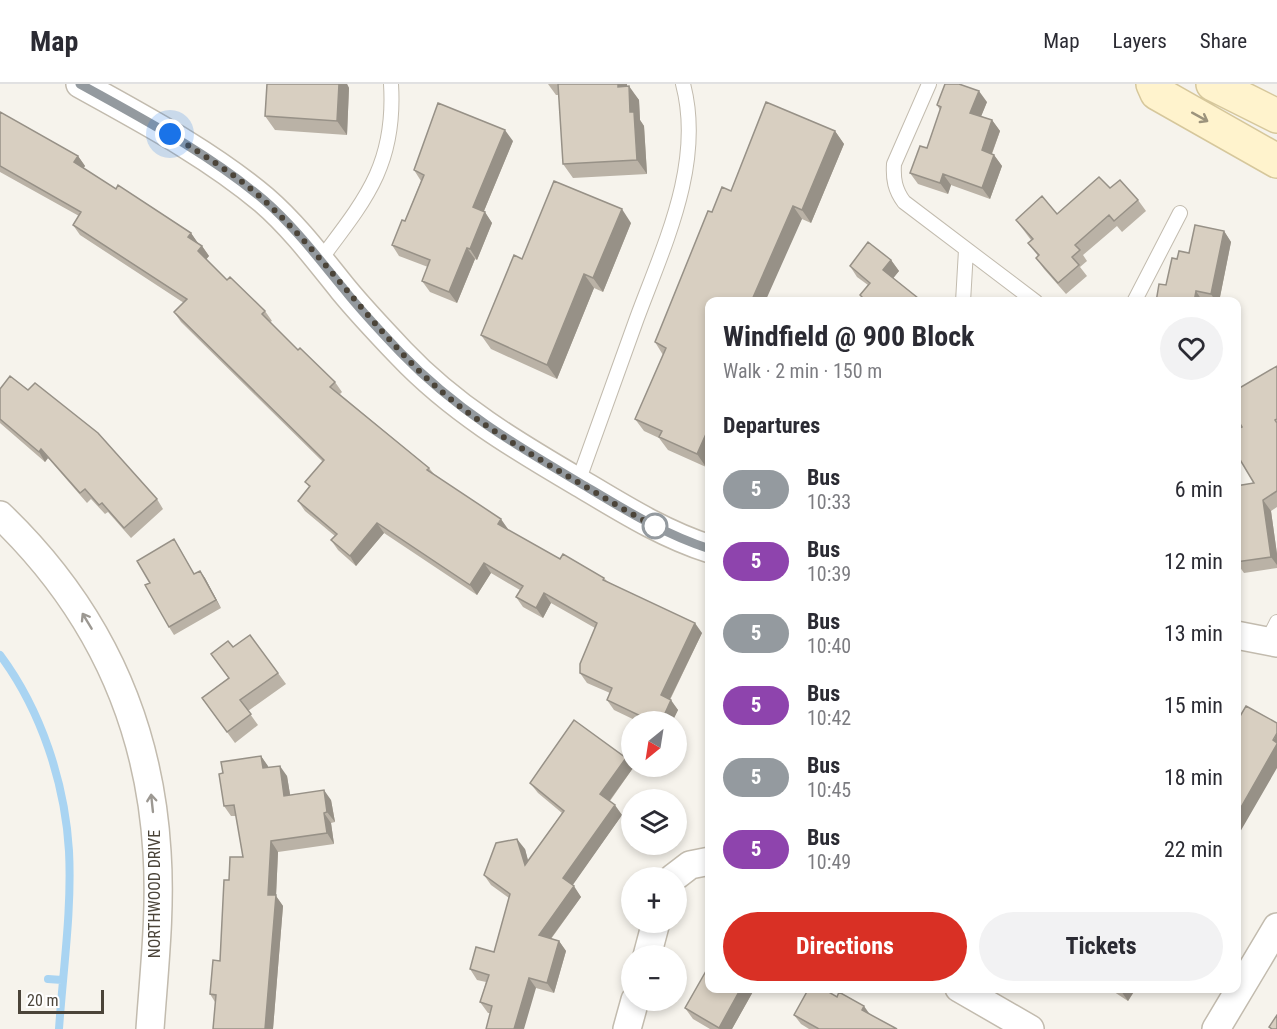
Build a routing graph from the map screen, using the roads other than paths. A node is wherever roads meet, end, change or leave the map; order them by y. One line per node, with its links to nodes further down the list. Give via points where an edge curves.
1 (80, 84): 11 (street, via 218,164 265,201)
2 (391, 84): 11 (lane, via 390,134 377,176 359,209)
3 (683, 84): 15 (lane, via 689,142 685,176)
4 (929, 84): 10 (lane, via 901,143 893,176 904,202)
5 (1153, 84): 8 (main road, one-way to 8, via 1158,93)
6 (1213, 84): 7 (main road)
7 (1277, 116)
8 (1277, 161)
9 (1180, 213): 14 (lane)
10 (966, 250): 12 (lane); 13 (lane)
11 (320, 260): 15 (street, via 439,390 492,431)
12 (963, 297)
13 (1029, 297)
14 (1137, 297)
15 (578, 482): 17 (street, via 682,540)
16 (0, 515): 25 (street, NORTHWOOD DRIVE, one-way to 16, via 157,854 151,794 140,743 102,645 70,592 32,545)
17 (705, 547)
18 (1241, 635): 19 (street)
19 (1274, 635)
20 (1277, 927): 21 (street)
21 (1241, 987)
22 (968, 993): 27 (street)
23 (1238, 993): 28 (street)
24 (631, 1011): 26 (street)
25 (150, 1029)
26 (627, 1029)
27 (1030, 1029)
28 (1216, 1029)

